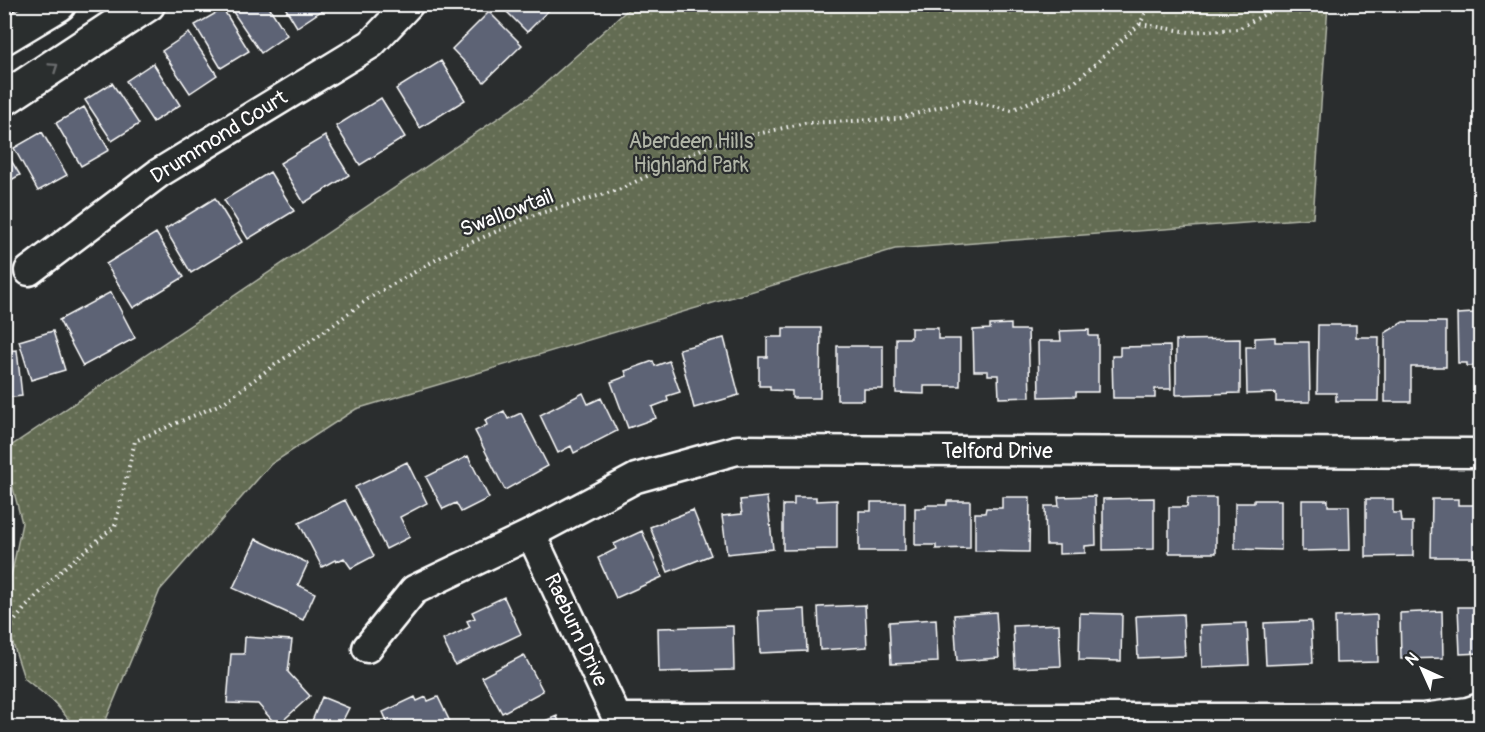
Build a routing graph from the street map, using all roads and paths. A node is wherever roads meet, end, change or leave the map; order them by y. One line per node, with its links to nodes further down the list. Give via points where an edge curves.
1 (59, 4): 7 (main road)
2 (148, 4): 8 (main road, one-way to 2)
3 (409, 4): 9 (street, Drummond Court, via 371,44 159,172)
4 (1150, 4): 6 (path)
5 (1283, 4): 6 (path, via 1238,29 1189,32)
6 (1140, 24): 12 (path, Swallowtail, via 1076,81 1012,110 966,100 897,119 805,123 710,145 621,189 531,216 448,253 369,298 223,403 135,441 115,526 64,568)
7 (4, 37)
8 (4, 99)
9 (28, 271)
10 (1480, 453): 11 (street, Telford Drive, via 737,450 636,478)
11 (531, 534): 13 (street, Telford Drive, via 414,590); 16 (street, Raeburn Drive)
12 (4, 634)
13 (367, 648)
14 (1480, 708): 15 (street, via 1423,718)
15 (1320, 722): 16 (street)
16 (618, 723)

